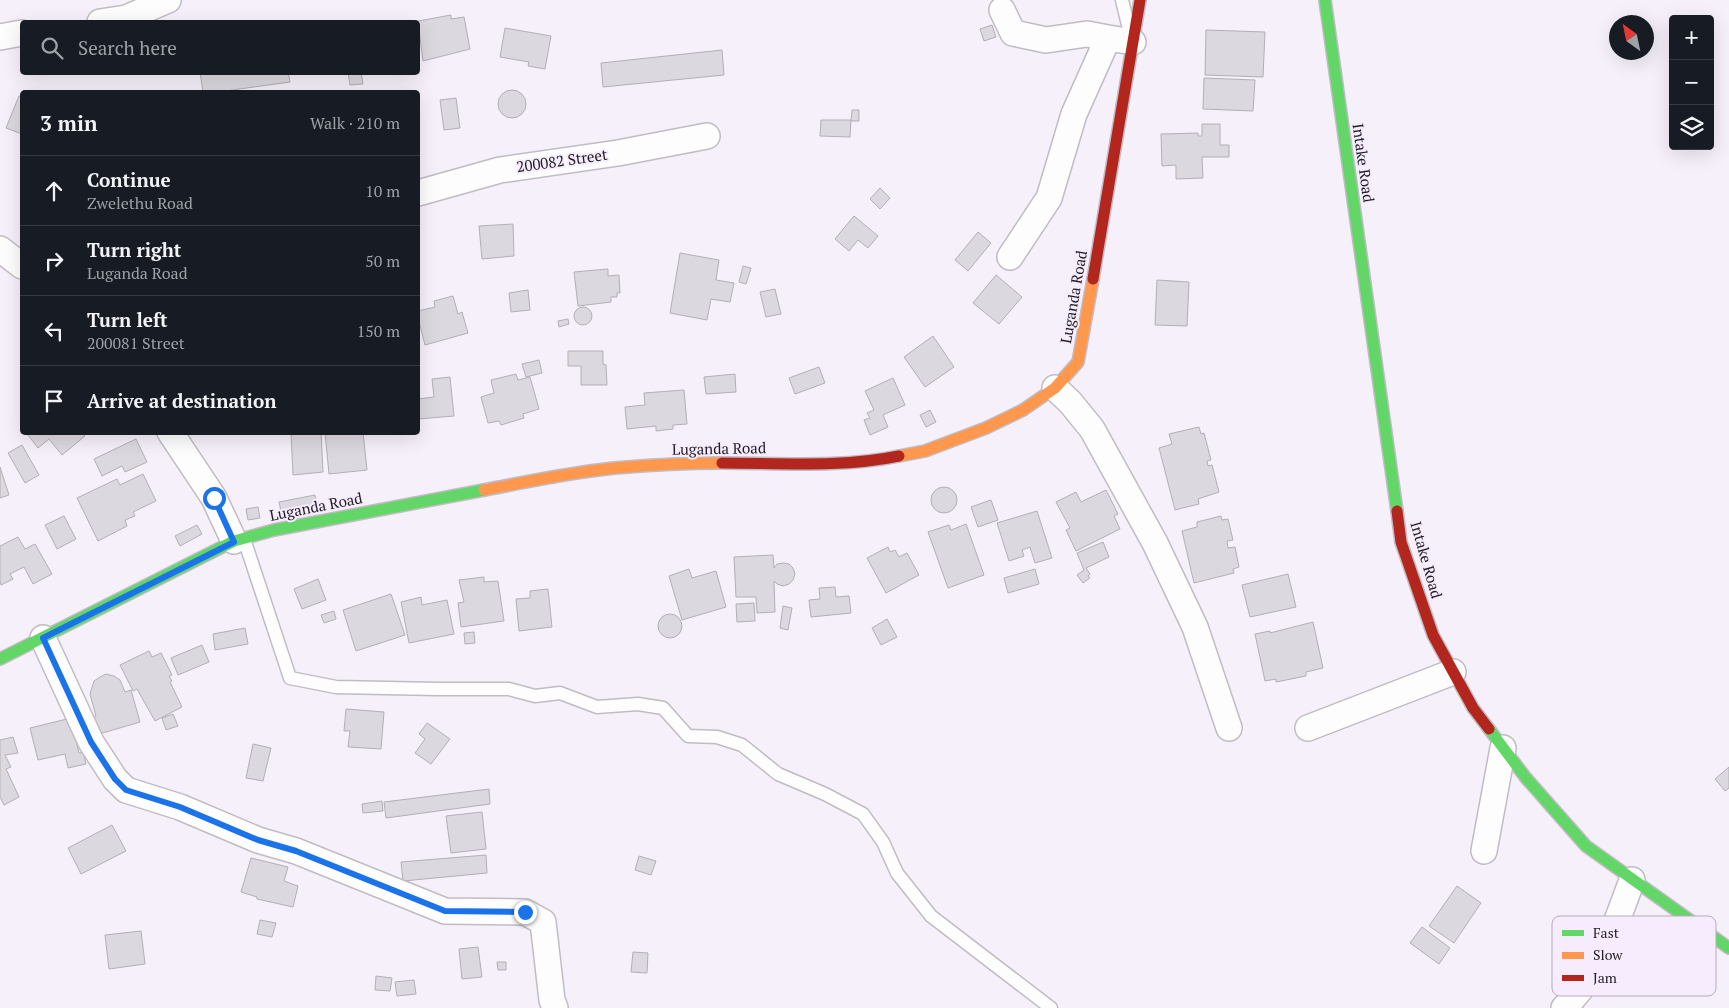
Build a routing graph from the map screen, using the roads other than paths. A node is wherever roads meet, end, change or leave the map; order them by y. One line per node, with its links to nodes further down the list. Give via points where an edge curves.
1 (168, 0): 6 (street, via 126,18)
2 (1122, 0): 10 (lane)
3 (1140, 0): 10 (street, Luganda Road)
4 (1325, 0): 21 (street, Intake Road, via 1402,542 1433,635)
5 (1002, 10): 9 (street, via 1013,33 1046,40 1087,34)
6 (113, 20)
7 (20, 33): 8 (street)
8 (0, 37)
9 (1108, 38): 10 (street); 14 (street, via 1074,114 1049,198)
10 (1133, 42): 16 (street, Luganda Road, via 1078,362)
11 (707, 136): 12 (street, 200082 Street, via 500,170)
12 (420, 192)
13 (0, 249): 15 (street)
14 (1010, 257)
15 (20, 264)
16 (1055, 388): 18 (street, Luganda Road, via 1023,410 986,428 925,451 875,461 690,463 614,468 274,530); 22 (street, via 1092,429 1155,543 1195,627)
17 (172, 435): 18 (street)
18 (239, 540): 19 (street, Luganda Road); 33 (lane, via 290,678 336,686 509,689 535,696 560,693 597,707 638,704 662,708 688,736 717,737 742,745 778,774 863,814 883,842 897,873 931,916)
19 (43, 638): 20 (street, Luganda Road); 32 (street, via 91,742 126,790 180,807 445,911 525,912 543,922)
20 (0, 659)
21 (1453, 672): 23 (street); 24 (street, Intake Road, via 1473,708)
22 (1229, 728)
23 (1308, 728)
24 (1503, 748): 25 (street); 26 (street, Intake Road, via 1586,846)
25 (1484, 851)
26 (1632, 880): 27 (street); 28 (street, Intake Road)
27 (1619, 916)
28 (1683, 916)
29 (1716, 939): 30 (street, Intake Road)
30 (1729, 948)
31 (1574, 996): 34 (street)
32 (555, 1008)
33 (1051, 1008)
34 (1564, 1008)

